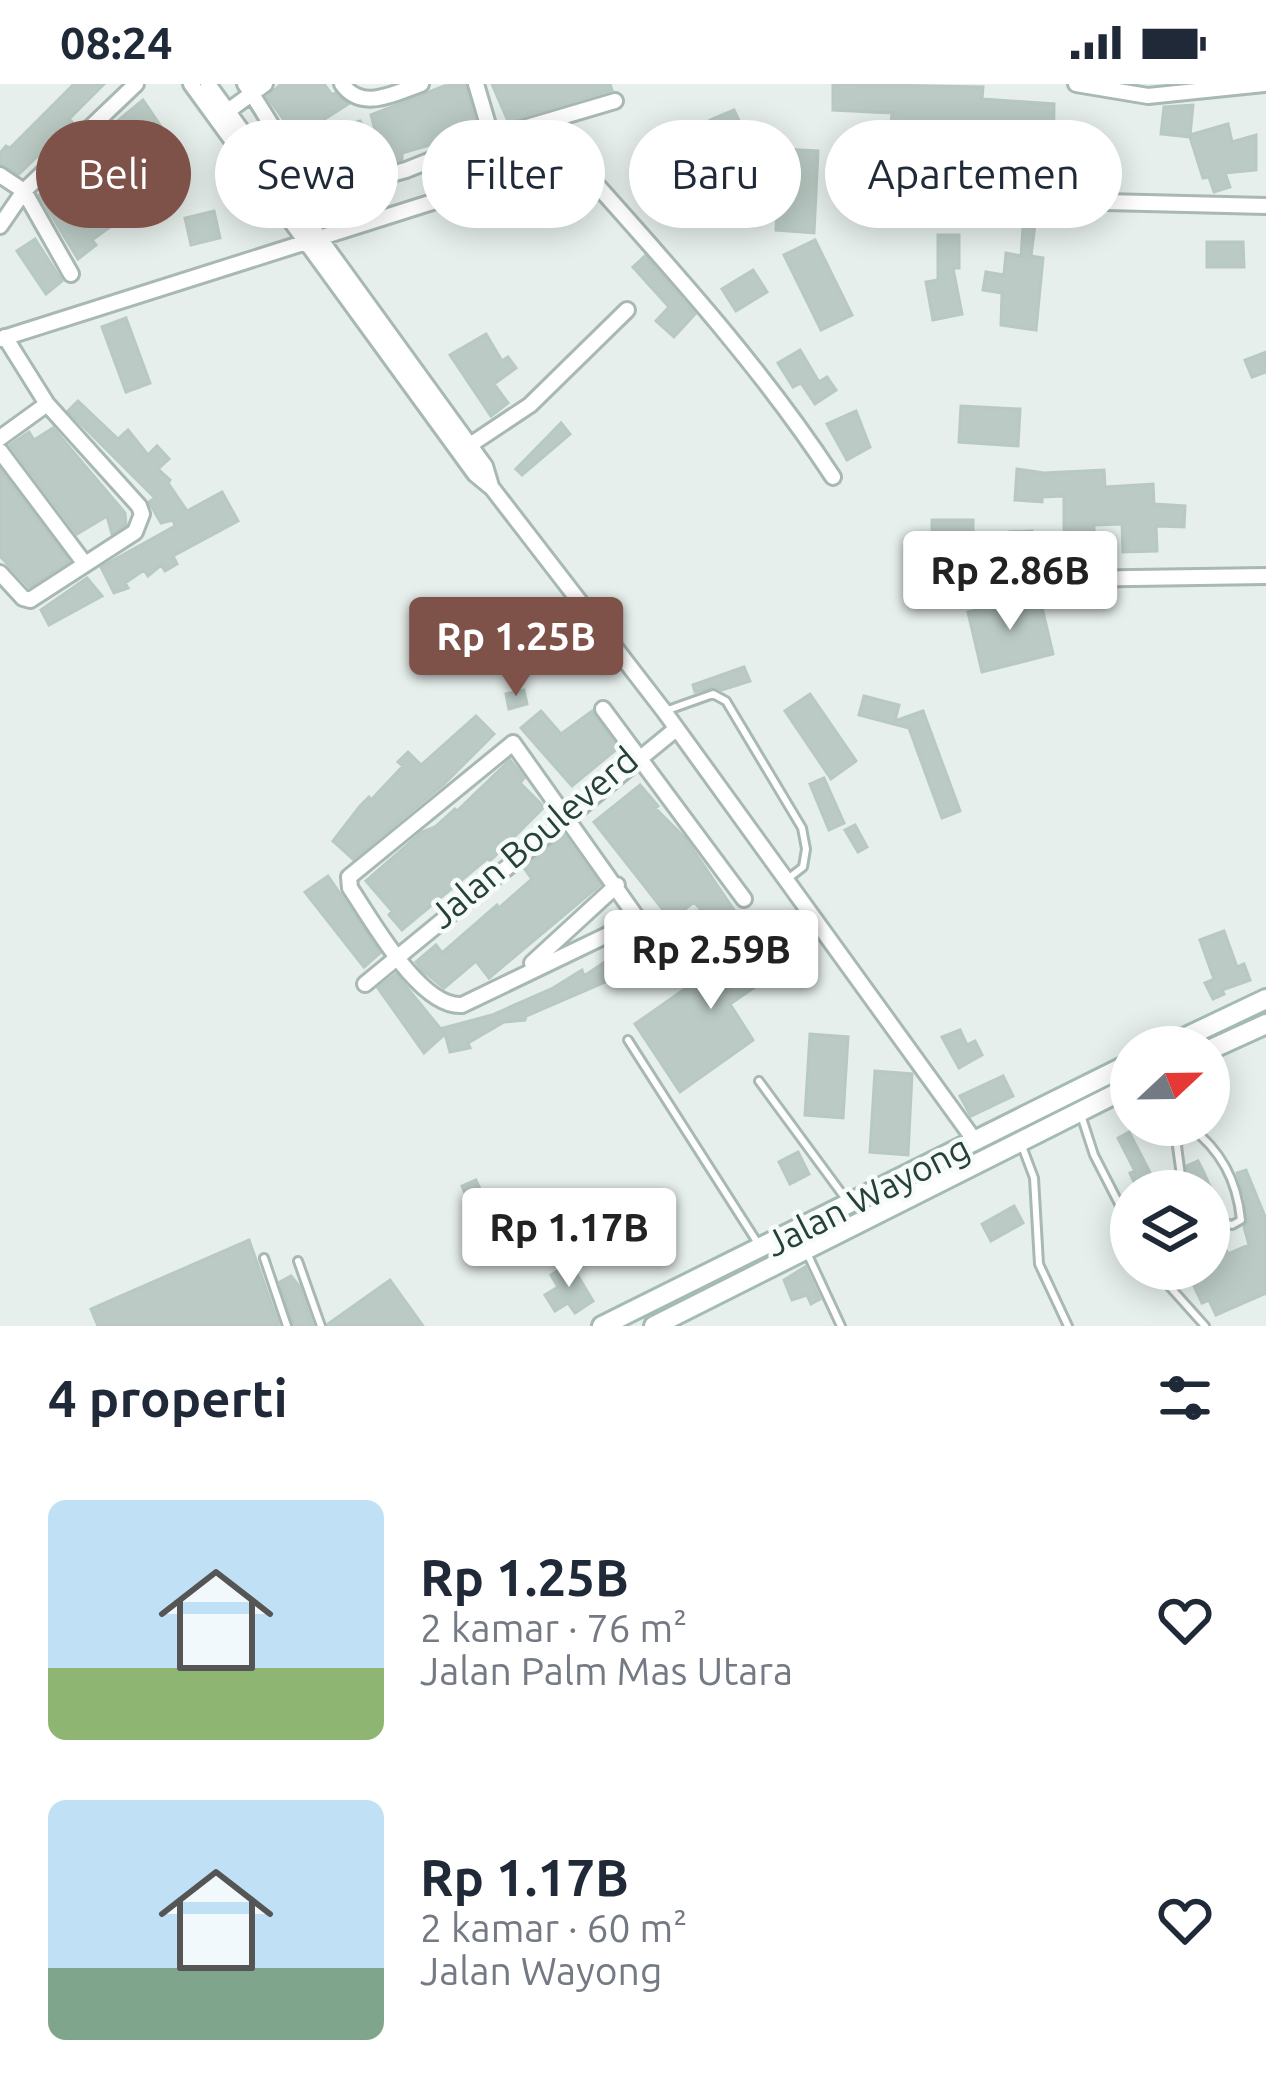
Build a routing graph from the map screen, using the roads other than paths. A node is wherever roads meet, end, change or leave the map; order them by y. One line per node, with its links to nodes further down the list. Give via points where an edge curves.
1 (136, 84): 12 (street)
2 (191, 84): 24 (street)
3 (208, 84): 11 (street)
4 (342, 84): 5 (street, via 367,100)
5 (421, 84)
6 (476, 84): 13 (street)
7 (1076, 84): 8 (street, via 1148,96)
8 (1264, 84)
9 (254, 87): 11 (street); 15 (street, via 324,187)
10 (616, 101): 14 (street)
11 (228, 111): 24 (street)
12 (98, 120)
13 (487, 120)
14 (552, 120)
15 (422, 164)
16 (0, 175): 18 (street)
17 (36, 179): 18 (street)
18 (24, 191): 23 (street); 25 (street)
19 (605, 194): 32 (street, via 766,382)
20 (1122, 202): 22 (street)
21 (422, 205): 24 (street)
22 (1266, 206)
23 (0, 226)
24 (312, 239): 27 (street); 30 (street); 33 (street)
25 (71, 274)
26 (627, 310): 30 (street, via 530,405)
27 (2, 338): 28 (street)
28 (47, 404): 29 (street); 34 (street, via 142,514 135,532)
29 (0, 438)
30 (470, 445): 33 (street)
31 (0, 452): 34 (street)
32 (833, 477)
33 (492, 488): 39 (street)
34 (85, 564): 35 (street, via 30,600)
35 (0, 573)
36 (1266, 576): 37 (street)
37 (994, 580)
38 (604, 709): 40 (street)
39 (670, 720): 40 (street, Jalan Bouleverd); 42 (street); 42 (lane, via 713,694 726,701 802,828 803,868)
40 (638, 755): 41 (street, Jalan Bouleverd); 44 (street)
41 (566, 814): 43 (street); 45 (street, Jalan Bouleverd); 45 (street, via 508,744 349,878)
42 (786, 880): 57 (street)
43 (616, 885): 46 (street); 46 (street, via 633,909 631,922)
44 (744, 899)
45 (396, 955): 46 (street, via 440,1002 462,1005); 47 (street, Jalan Bouleverd)
46 (521, 974)
47 (364, 984)
48 (1266, 999): 50 (main road)
49 (1266, 1024): 52 (main road)
50 (1209, 1026)
51 (628, 1040): 63 (lane)
52 (1230, 1040)
53 (1110, 1074): 57 (main road, Jalan Wayong)
54 (759, 1081): 61 (lane)
55 (1110, 1097): 56 (main road, Jalan Wayong)
56 (1080, 1112): 58 (main road, Jalan Wayong); 60 (lane)
57 (975, 1141): 61 (main road, Jalan Wayong)
58 (1021, 1142): 64 (main road, Jalan Wayong); 73 (lane, via 1034,1178 1039,1264)
59 (1230, 1175): 62 (lane, via 1241,1220)
60 (1110, 1186)
61 (850, 1205): 63 (main road, Jalan Wayong)
62 (1230, 1224)
63 (761, 1248): 70 (main road, Jalan Wayong)
64 (806, 1250): 71 (main road, Jalan Wayong); 72 (lane)
65 (264, 1258): 68 (lane)
66 (298, 1261): 69 (lane)
67 (1173, 1290): 74 (lane)
68 (287, 1326)
69 (321, 1326)
70 (602, 1326)
71 (654, 1326)
72 (841, 1326)
73 (1068, 1326)
74 (1205, 1326)

